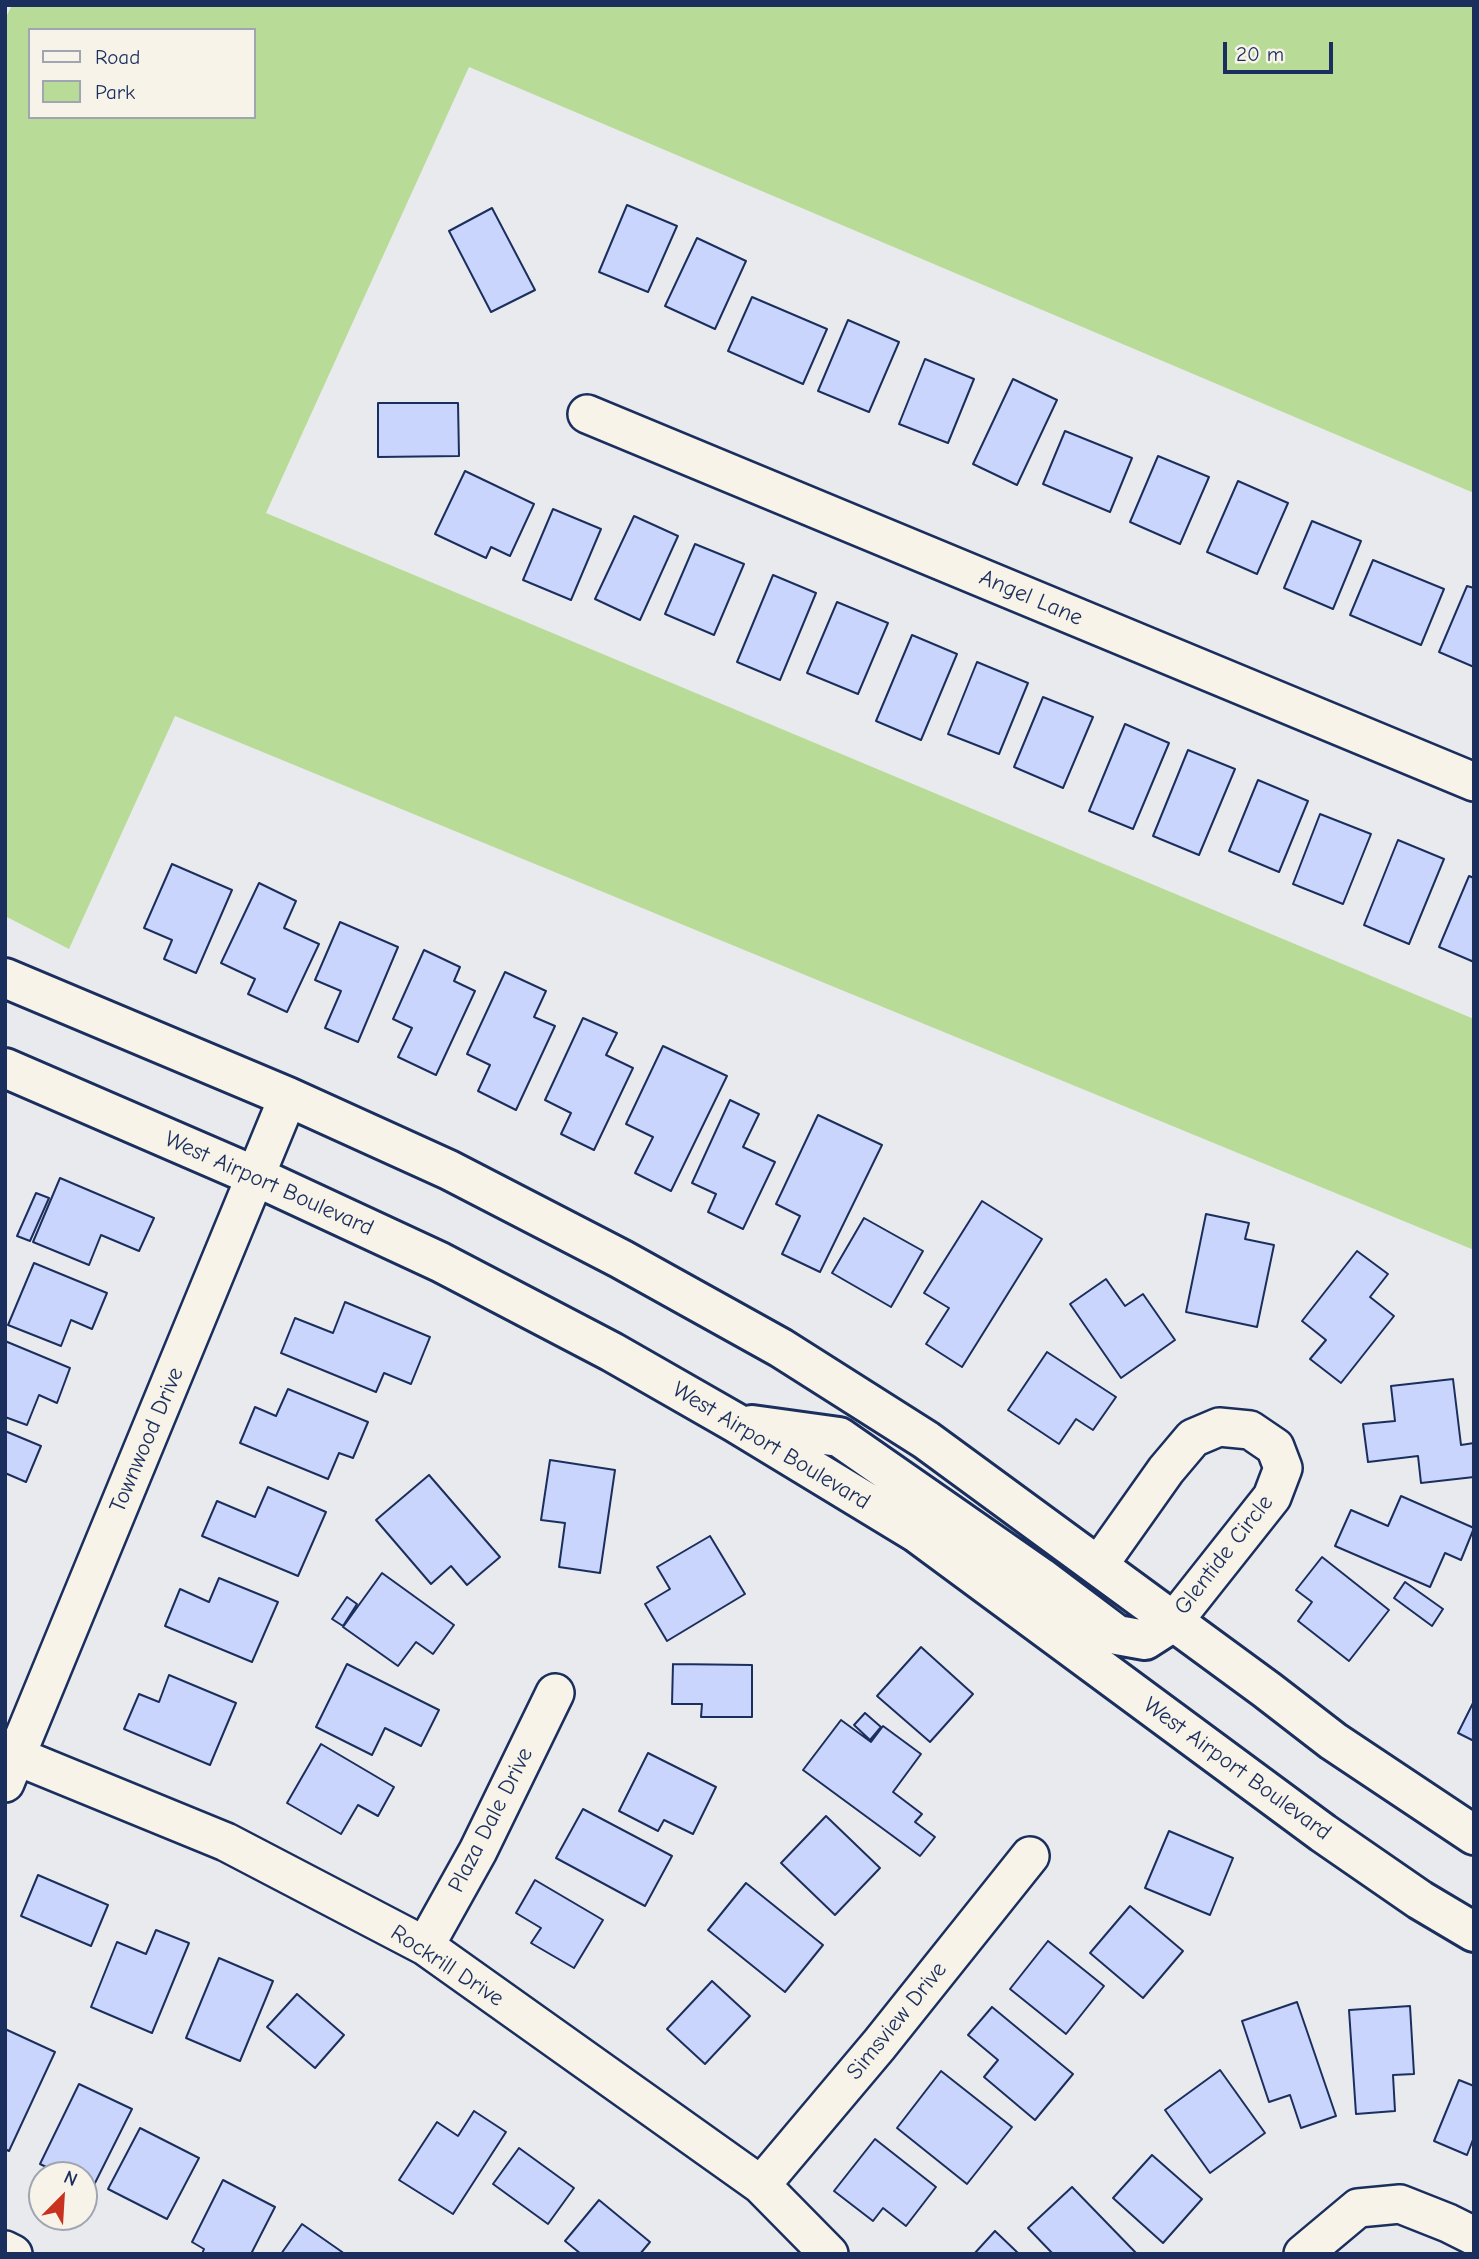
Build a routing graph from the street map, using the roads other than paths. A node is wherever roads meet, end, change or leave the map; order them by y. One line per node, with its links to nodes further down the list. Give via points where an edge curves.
1 (587, 414): 2 (street, Angel Lane)
2 (1474, 782)
3 (5, 978): 5 (main road)
4 (5, 1068): 6 (main road, West Airport Boulevard)
5 (288, 1097): 6 (street, Townwood Drive); 8 (main road, via 449,1170 780,1348 926,1440)
6 (257, 1177): 7 (main road, West Airport Boulevard, via 440,1262); 11 (street, Townwood Drive)
7 (736, 1423): 9 (main road, via 839,1437 1117,1635 1145,1640); 14 (main road, West Airport Boulevard, via 917,1533 1323,1833)
8 (1098, 1566): 9 (main road); 9 (street, Glentide Circle, via 1193,1438 1219,1426 1250,1430 1275,1447 1283,1468 1272,1497)
9 (1172, 1622): 12 (main road, via 1333,1741)
10 (555, 1693): 15 (street, Plaza Dale Drive, via 478,1851)
11 (11, 1770): 15 (street, Rockrill Drive, via 226,1842)
12 (1474, 1835)
13 (1030, 1856): 16 (street, Simsview Drive)
14 (1474, 1932)
15 (425, 1946): 16 (street, Rockrill Drive)
16 (761, 2185): 20 (street, Rockrill Drive)
17 (1474, 2236): 21 (street, via 1400,2204 1358,2208)
18 (5, 2250): 19 (street)
19 (13, 2254)
20 (829, 2254)
21 (1303, 2254)

